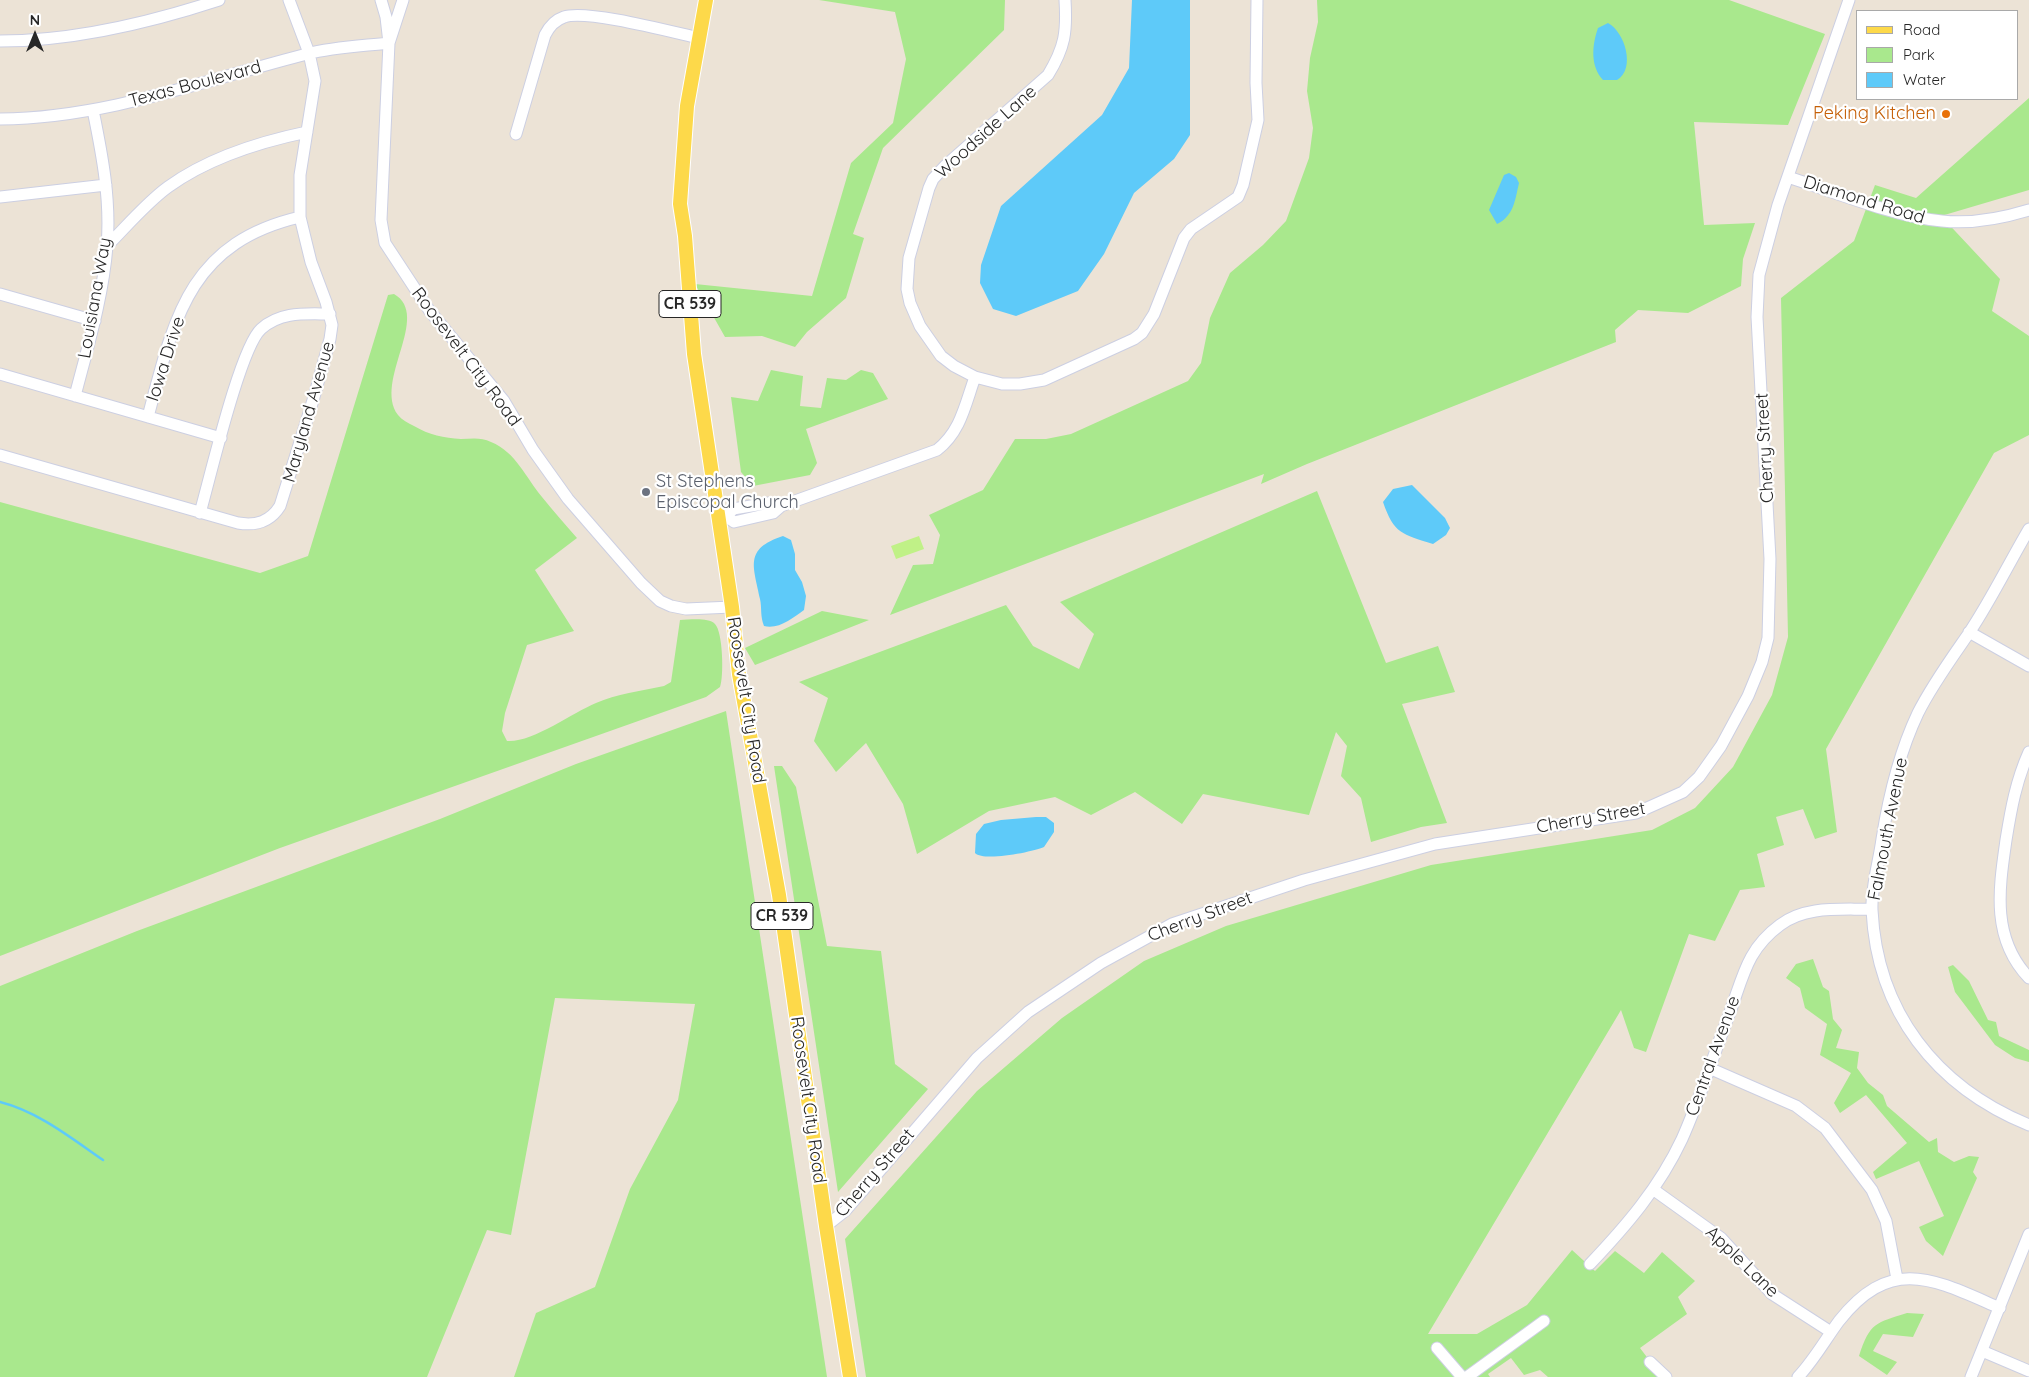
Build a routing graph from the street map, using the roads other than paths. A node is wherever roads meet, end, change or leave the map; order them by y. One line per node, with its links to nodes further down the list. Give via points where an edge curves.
1 (219, 0): 11 (street, via 126,26 55,38)
2 (288, 0): 13 (street, Maryland Avenue)
3 (398, 0): 9 (street)
4 (403, 0): 12 (street)
5 (706, 0): 10 (main road, CR 539)
6 (1065, 0): 28 (street, Woodside Lane, via 1066,38 1060,56 1048,75 934,178 908,258 907,289 920,326 941,356)
7 (1257, 0): 28 (street, Woodside Lane, via 1258,120 1243,185 1238,197 1191,229 1184,238 1154,314 1142,333 1044,380 1002,384)
8 (1849, 0): 18 (street, Cherry Street)
9 (382, 3): 12 (street, Roosevelt City Road)
10 (699, 38): 17 (street, via 582,15 560,19 545,35); 34 (main road, CR 539, via 684,125 680,204 694,354)
11 (0, 41)
12 (389, 43): 13 (street, Texas Boulevard); 36 (street, Roosevelt City Road, via 382,220 385,243 394,259 429,310 504,401 533,450 568,499 641,583 660,601 671,606)
13 (309, 53): 14 (street, Texas Boulevard, via 210,82); 16 (street, Maryland Avenue, via 315,81)
14 (93, 110): 15 (street, Texas Boulevard); 19 (street, Louisiana Way)
15 (0, 119)
16 (307, 132): 22 (street, Maryland Avenue, via 300,175); 23 (street, via 254,146 186,175 166,188)
17 (516, 134)
18 (1788, 177): 21 (street, Diamond Road, via 1902,213 1942,222 1961,222); 45 (street, Cherry Street, via 1765,246 1758,295 1770,559 1768,638 1748,696 1721,746 1699,777 1683,792 1636,814 1435,844 1383,856 1172,924 1101,963 1028,1012 977,1058 845,1210)
19 (106, 185): 20 (street); 23 (street, Louisiana Way)
20 (0, 197)
21 (2029, 210)
22 (300, 217): 25 (street, Maryland Avenue, via 313,269); 30 (street, Iowa Drive, via 248,234 226,249 206,270 177,319)
23 (107, 246): 26 (street, Louisiana Way)
24 (0, 294): 26 (street)
25 (330, 314): 31 (street, via 282,317 260,330 249,346); 33 (street, Maryland Avenue, via 330,339 280,506 270,518 250,524)
26 (95, 321): 29 (street, Louisiana Way)
27 (0, 374): 29 (street)
28 (975, 377): 34 (street, via 957,428 937,450 782,506 758,518 734,522)
29 (75, 396): 30 (street)
30 (148, 417): 31 (street)
31 (221, 438): 33 (street)
32 (0, 455): 33 (street, Maryland Avenue)
33 (200, 513)
34 (723, 518): 36 (main road, CR 539)
35 (2029, 529): 37 (street, Falmouth Avenue)
36 (732, 607): 45 (main road, Roosevelt City Road / CR 539, via 739,674 782,914)
37 (1969, 632): 38 (street); 40 (street, Falmouth Avenue, via 1919,712 1896,769)
38 (2029, 666)
39 (2029, 752): 41 (street, via 2012,798 1999,890 2007,942)
40 (1872, 909): 42 (street, Central Avenue, via 1808,912 1782,923 1763,939 1741,975); 43 (street, Falmouth Avenue, via 1883,974 1891,998 1916,1041 1980,1102)
41 (2029, 978)
42 (1709, 1068): 44 (street, Central Avenue, via 1682,1138); 48 (street, via 1796,1106 1825,1128 1872,1190 1886,1221)
43 (2029, 1125)
44 (1654, 1190): 47 (street, Central Avenue); 51 (street, Apple Lane, via 1721,1238 1772,1294)
45 (826, 1226): 56 (main road, Roosevelt City Road / CR 539)
46 (2029, 1234): 49 (street)
47 (1590, 1264)
48 (1897, 1279): 49 (street, via 1919,1278 1942,1283); 51 (street, via 1875,1288 1858,1300)
49 (2000, 1308): 53 (street)
50 (1544, 1321): 58 (street)
51 (1831, 1332): 60 (street)
52 (1437, 1348): 57 (street)
53 (1982, 1351): 55 (street); 61 (street)
54 (1650, 1362): 59 (street)
55 (2029, 1371)
56 (850, 1377)
57 (1462, 1377)
58 (1467, 1377)
59 (1666, 1377)
60 (1798, 1377)
61 (1971, 1377)

